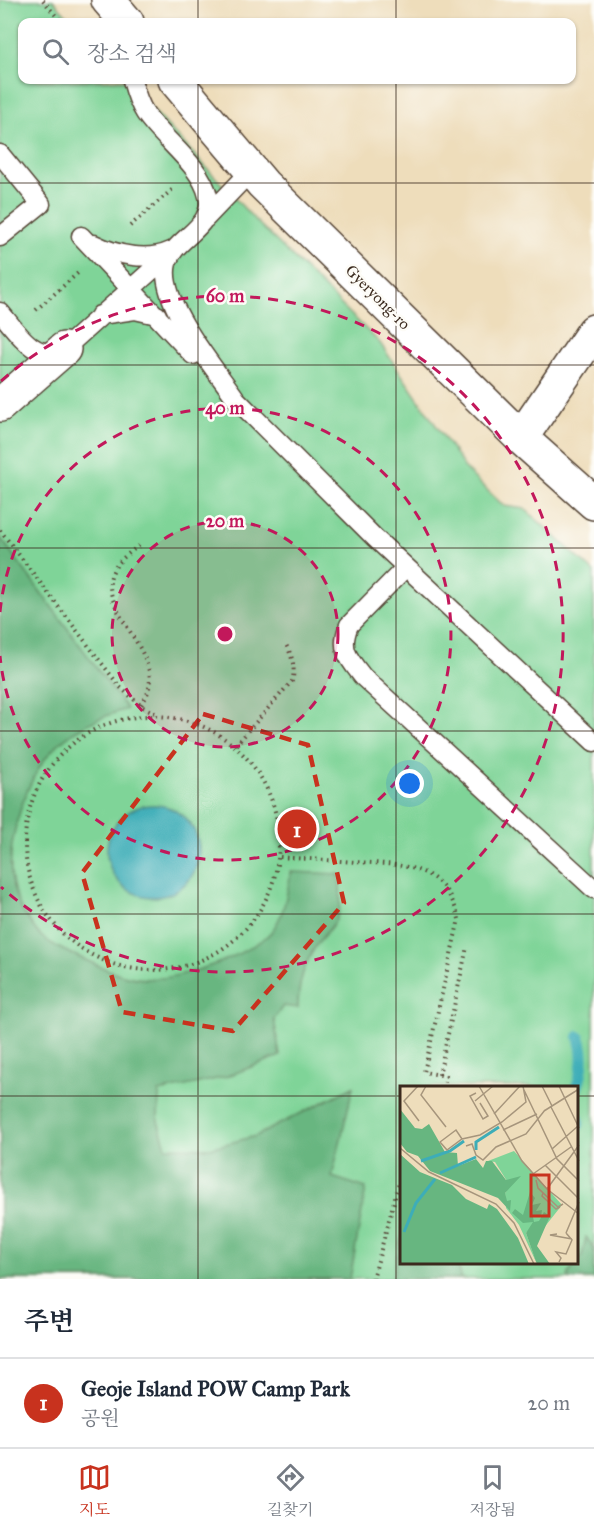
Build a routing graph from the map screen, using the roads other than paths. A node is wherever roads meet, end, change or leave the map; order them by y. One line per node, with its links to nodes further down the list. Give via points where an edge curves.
1 (108, 0): 2 (street)
2 (124, 18)
3 (134, 84): 7 (lane, via 144,112 205,187 208,209)
4 (178, 84): 6 (street, Gyeryong-ro)
5 (0, 154): 8 (lane, via 40,204)
6 (251, 171): 7 (lane); 18 (street, Gyeryong-ro)
7 (201, 223): 9 (lane)
8 (0, 237)
9 (176, 249): 10 (lane); 10 (lane, via 154,256 101,251); 16 (lane, via 167,263 167,277 178,313)
10 (131, 287): 12 (lane); 13 (lane)
11 (0, 312): 15 (lane, via 33,349 56,353)
12 (100, 315): 13 (lane, via 135,310); 15 (lane)
13 (157, 315): 16 (lane)
14 (594, 331): 18 (street)
15 (64, 349): 17 (street)
16 (235, 398): 20 (lane)
17 (0, 405)
18 (521, 438): 19 (street, Gyeryong-ro)
19 (594, 503)
20 (406, 567): 21 (lane); 22 (lane, via 349,625 344,645 350,662)
21 (594, 742)
22 (594, 889)

